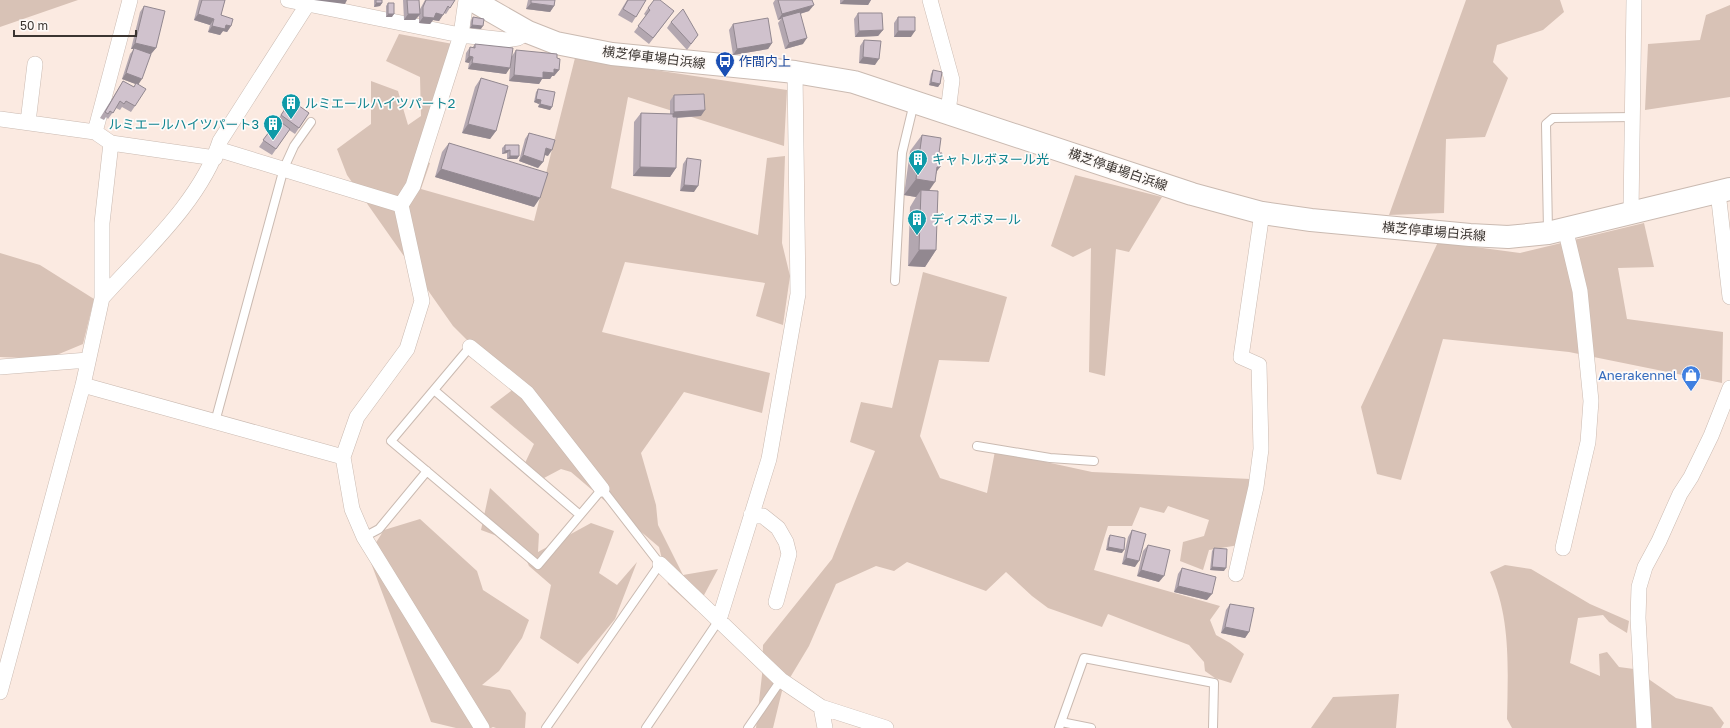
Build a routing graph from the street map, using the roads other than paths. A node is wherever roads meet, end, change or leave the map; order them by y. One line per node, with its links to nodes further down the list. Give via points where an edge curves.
1 (130, 0): 18 (street)
2 (288, 0): 7 (street)
3 (466, 0): 9 (street)
4 (472, 0): 8 (main road, 横芝停車場白浜線)
5 (930, 0): 13 (street, via 952,80)
6 (1634, 0): 14 (street)
7 (308, 5): 9 (street); 20 (street, via 220,141)
8 (528, 32): 9 (street, via 518,38 506,40); 11 (main road, 横芝停車場白浜線, via 556,43 612,54)
9 (461, 35): 23 (street, via 413,186)
10 (35, 64): 16 (street)
11 (796, 72): 12 (main road, 横芝停車場白浜線, via 854,82); 43 (street, via 798,294 769,459)
12 (915, 101): 13 (main road, 横芝停車場白浜線); 27 (lane, via 902,153)
13 (948, 112): 25 (main road, 横芝停車場白浜線, via 1192,194)
14 (1634, 117): 24 (street); 26 (lane, via 1554,118 1546,124)
15 (0, 119): 16 (street)
16 (28, 122): 18 (street)
17 (311, 122): 21 (lane, via 294,146)
18 (95, 132): 19 (street)
19 (111, 143): 20 (street); 29 (street, via 102,223)
20 (216, 154): 21 (street); 29 (street, via 194,194)
21 (284, 168): 23 (street); 36 (lane)
22 (1724, 191): 24 (main road, 横芝停車場白浜線); 28 (street)
23 (401, 205): 38 (street, via 422,301 407,349 357,417)
24 (1631, 212): 26 (main road, 横芝停車場白浜線)
25 (1262, 213): 26 (main road, 横芝停車場白浜線, via 1317,221 1470,235 1508,237); 47 (street, via 1241,357 1259,366 1261,449 1256,487)
26 (1557, 231): 45 (street, via 1580,291 1591,401 1588,442)
27 (896, 281)
28 (1730, 297)
29 (102, 298): 31 (street)
30 (470, 347): 35 (lane); 41 (street, via 527,393)
31 (88, 360): 32 (street); 33 (street)
32 (0, 367)
33 (83, 385): 36 (street); 50 (street)
34 (1730, 388): 63 (street, via 1711,436 1645,567 1639,587 1638,618)
35 (434, 390): 40 (lane, via 391,441); 42 (lane)
36 (215, 422): 38 (street)
37 (978, 446): 39 (lane, via 1050,458)
38 (343, 457): 44 (street, via 352,509)
39 (1094, 461)
40 (427, 471): 42 (lane, via 538,565); 44 (lane, via 379,529)
41 (602, 489): 42 (lane); 46 (lane)
42 (580, 515)
43 (751, 515): 48 (street, via 763,516 778,528 786,542 789,554); 49 (street)
44 (364, 537): 55 (street)
45 (1563, 548)
46 (660, 564): 49 (street); 56 (lane)
47 (1236, 574)
48 (776, 602)
49 (719, 620): 51 (street); 57 (lane)
50 (3, 671): 52 (street)
51 (781, 680): 53 (street); 58 (lane)
52 (0, 692)
53 (821, 707): 59 (street); 60 (street)
54 (1060, 725): 61 (lane); 62 (lane, via 1084,658 1214,684)
55 (482, 728)
56 (546, 728)
57 (646, 728)
58 (748, 728)
59 (825, 728)
60 (886, 728)
61 (1091, 728)
62 (1213, 728)
63 (1644, 728)

